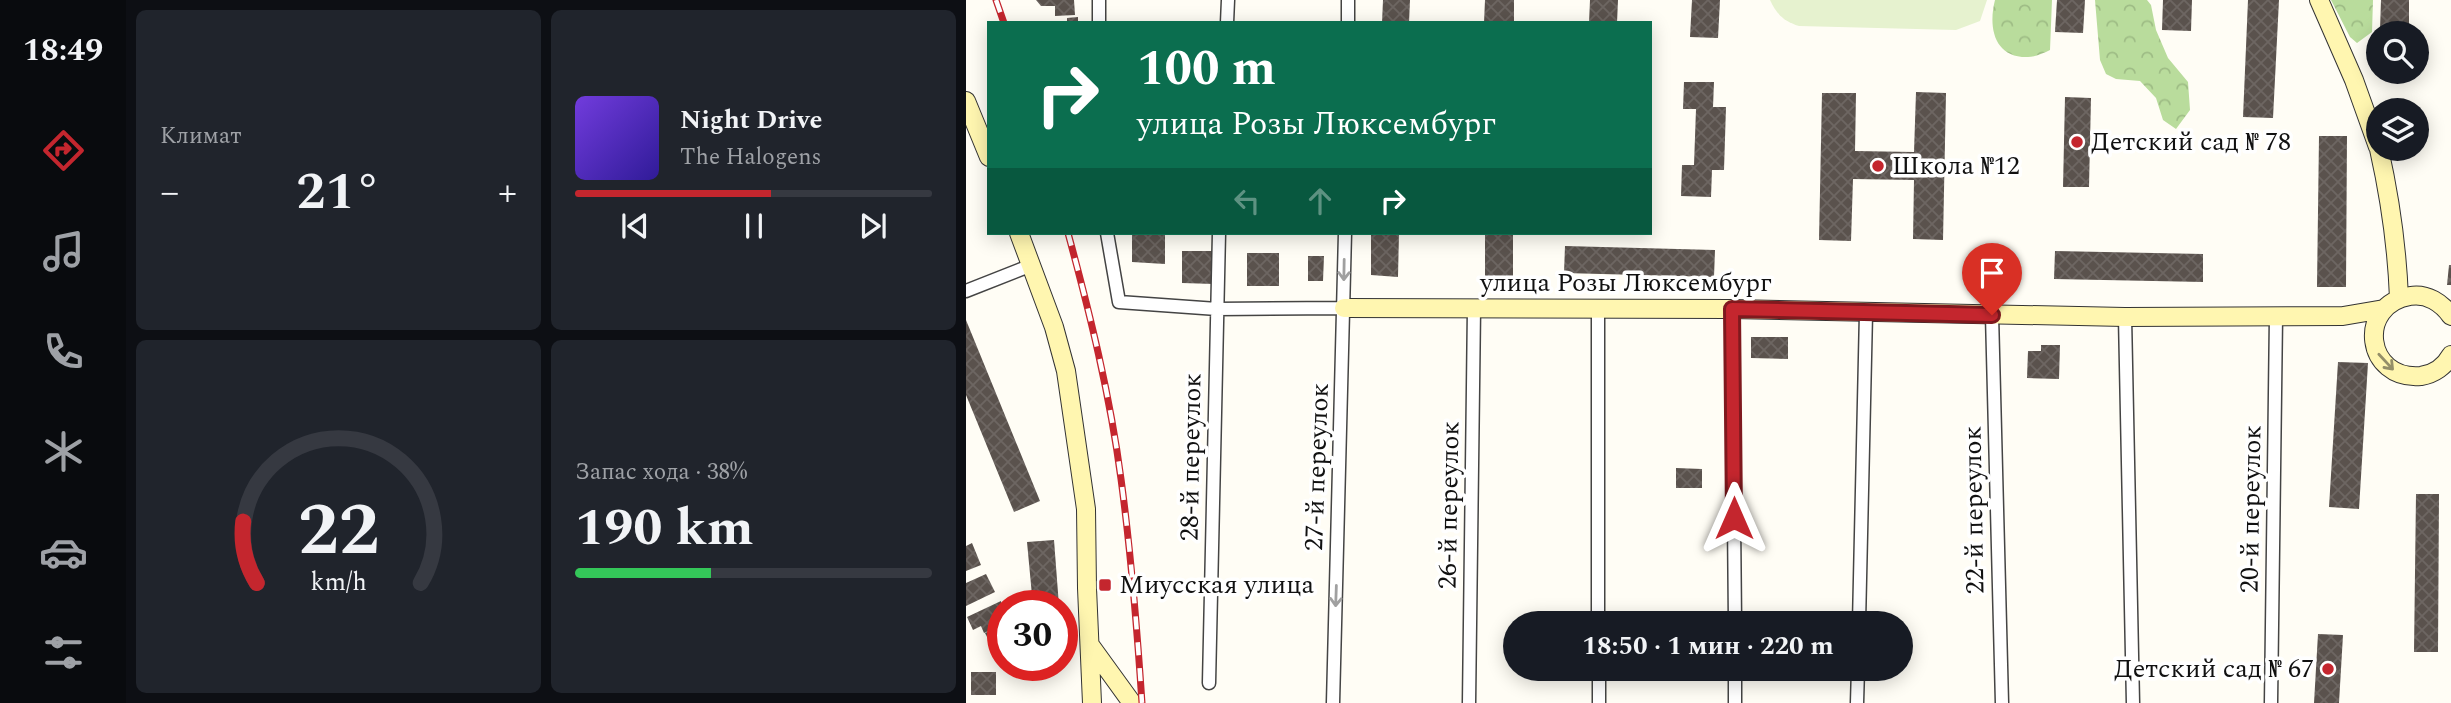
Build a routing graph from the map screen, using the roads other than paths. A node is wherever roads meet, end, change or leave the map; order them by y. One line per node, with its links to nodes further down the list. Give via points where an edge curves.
1 (1099, 0): 5 (street)
2 (1227, 0): 6 (street)
3 (1348, 0): 7 (street)
4 (2319, 0): 9 (street)
5 (1099, 21)
6 (1227, 21)
7 (1348, 21)
8 (966, 101): 10 (street)
9 (2366, 113)
10 (987, 152)
11 (2382, 161): 16 (street)
12 (1020, 235): 17 (street)
13 (1107, 235): 24 (street, улица Розы Люксембург, via 1119,302)
14 (1219, 235): 24 (street, 28-й переулок)
15 (1345, 235): 21 (street, 27-й переулок, one-way to 21)
16 (2398, 257): 19 (street); 20 (street)
17 (1032, 265): 18 (street); 38 (street, via 1066,371 1086,509)
18 (966, 291)
19 (2417, 295): 20 (street, улица Розы Люксембург); 27 (street, via 2436,300)
20 (2399, 298): 26 (street, улица Розы Люксембург)
21 (1344, 308): 22 (street, улица Розы Люксембург); 24 (street, улица Розы Люксембург); 45 (street, 27-й переулок, one-way to 45)
22 (1474, 308): 23 (street, улица Розы Люксембург); 46 (street, 26-й переулок)
23 (1598, 308): 25 (street, улица Розы Люксембург); 35 (street)
24 (1217, 309): 42 (street, 28-й переулок)
25 (1732, 309): 28 (street, улица Розы Люксембург); 36 (street)
26 (2384, 309): 31 (street, улица Розы Люксембург); 33 (street)
27 (2449, 311)
28 (1866, 313): 29 (street, улица Розы Люксембург); 37 (street)
29 (1992, 315): 32 (street, улица Розы Люксембург); 50 (street, 22-й переулок)
30 (2276, 316): 31 (street, улица Розы Люксембург); 32 (street, улица Розы Люксембург); 52 (street, 20-й переулок)
31 (2343, 316): 33 (street)
32 (2125, 317): 51 (street)
33 (2374, 338): 34 (street, one-way to 34, via 2375,349 2389,368 2410,377 2439,369)
34 (2451, 355)
35 (1598, 611)
36 (1735, 611)
37 (1859, 611)
38 (1090, 645): 43 (street); 44 (street)
39 (1599, 681): 47 (street)
40 (1735, 681): 48 (street)
41 (1858, 681): 49 (street)
42 (1209, 683)
43 (1092, 703)
44 (1132, 703)
45 (1333, 703)
46 (1469, 703)
47 (1599, 703)
48 (1735, 703)
49 (1857, 703)
50 (2001, 703)
51 (2133, 703)
52 (2271, 703)

